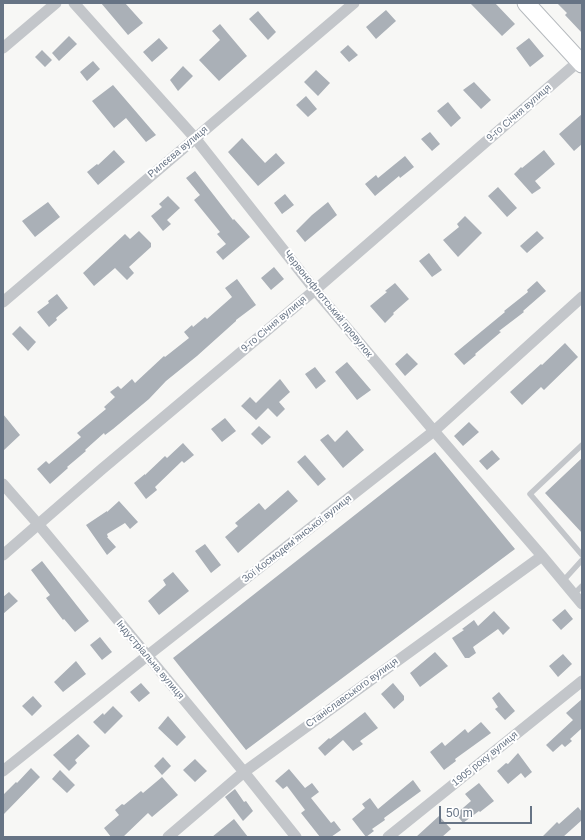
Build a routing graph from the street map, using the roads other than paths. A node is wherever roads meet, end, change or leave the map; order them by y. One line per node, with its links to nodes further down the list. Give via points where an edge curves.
1 (56, 3): 5 (street)
2 (74, 3): 7 (street, Червонофлотський провулок)
3 (354, 3): 7 (street, Рилєєва вулиця)
4 (526, 3): 6 (main road)
5 (3, 48)
6 (581, 62): 8 (street, 9-го Січня вулиця)
7 (195, 138): 8 (street, Червонофлотський провулок); 10 (street, Рилєєва вулиця)
8 (315, 290): 11 (street, Червонофлотський провулок); 14 (street, 9-го Січня вулиця)
9 (582, 297): 11 (street, Зої Космодем’янської вулиця)
10 (3, 302)
11 (434, 432): 17 (street, Червонофлотський провулок); 22 (street, Зої Космодем’янської вулиця)
12 (582, 445): 16 (lane, via 530,494)
13 (3, 484): 14 (street, Індустріальна вулиця)
14 (38, 524): 15 (street, 9-го Січня вулиця); 22 (street, Індустріальна вулиця)
15 (3, 555)
16 (582, 555)
17 (542, 556): 19 (street, Червонофлотський провулок); 25 (street, Станіславського вулиця)
18 (582, 560): 19 (lane)
19 (563, 581): 20 (street, Червонофлотський провулок)
20 (578, 590): 21 (street, Червонофлотський провулок)
21 (582, 604)
22 (147, 656): 24 (street, Зої Космодем’янської вулиця); 25 (street, Індустріальна вулиця)
23 (582, 681): 28 (street, 1905 року вулиця)
24 (3, 772)
25 (244, 772): 26 (street, Станіславського вулиця); 27 (street, Індустріальна вулиця)
26 (168, 837)
27 (296, 837)
28 (388, 837)

